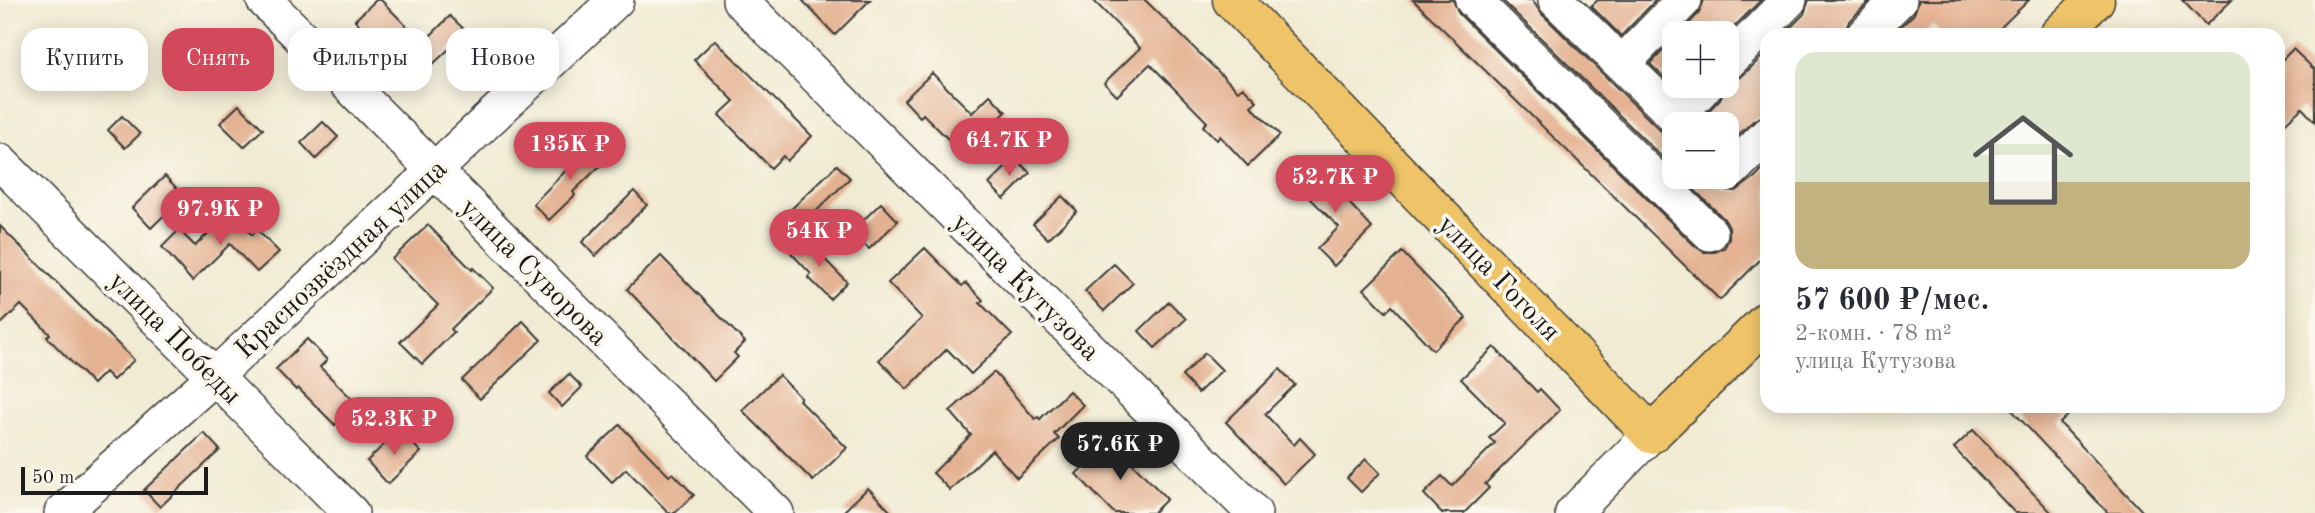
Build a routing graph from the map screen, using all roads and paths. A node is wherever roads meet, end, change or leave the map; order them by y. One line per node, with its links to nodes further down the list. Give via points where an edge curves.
1 (264, 0): 23 (street, улица Суворова)
2 (616, 0): 23 (street, Краснозвёздная улица)
3 (740, 0): 31 (street, улица Кутузова)
4 (1232, 0): 27 (main road, улица Гоголя)
5 (1473, 0): 24 (street)
6 (1684, 0): 16 (street)
7 (1789, 0): 11 (street)
8 (1899, 0): 12 (street)
9 (2095, 0): 13 (main road)
10 (1565, 3): 16 (street)
11 (1761, 28)
12 (1871, 28)
13 (2066, 28)
14 (1760, 29): 15 (street)
15 (1739, 51)
16 (1622, 64): 18 (street)
17 (1696, 98): 19 (street)
18 (1671, 112)
19 (1685, 112)
20 (1760, 142): 22 (street)
21 (0, 162): 26 (street, улица Победы)
22 (1739, 163)
23 (433, 169): 26 (street, Краснозвёздная улица); 30 (street, улица Суворова)
24 (1710, 233)
25 (1760, 328): 27 (main road)
26 (215, 376): 28 (street, Краснозвёздная улица); 29 (street, улица Победы)
27 (1651, 434): 32 (street)
28 (62, 513)
29 (351, 513)
30 (776, 513)
31 (1254, 513)
32 (1573, 513)

